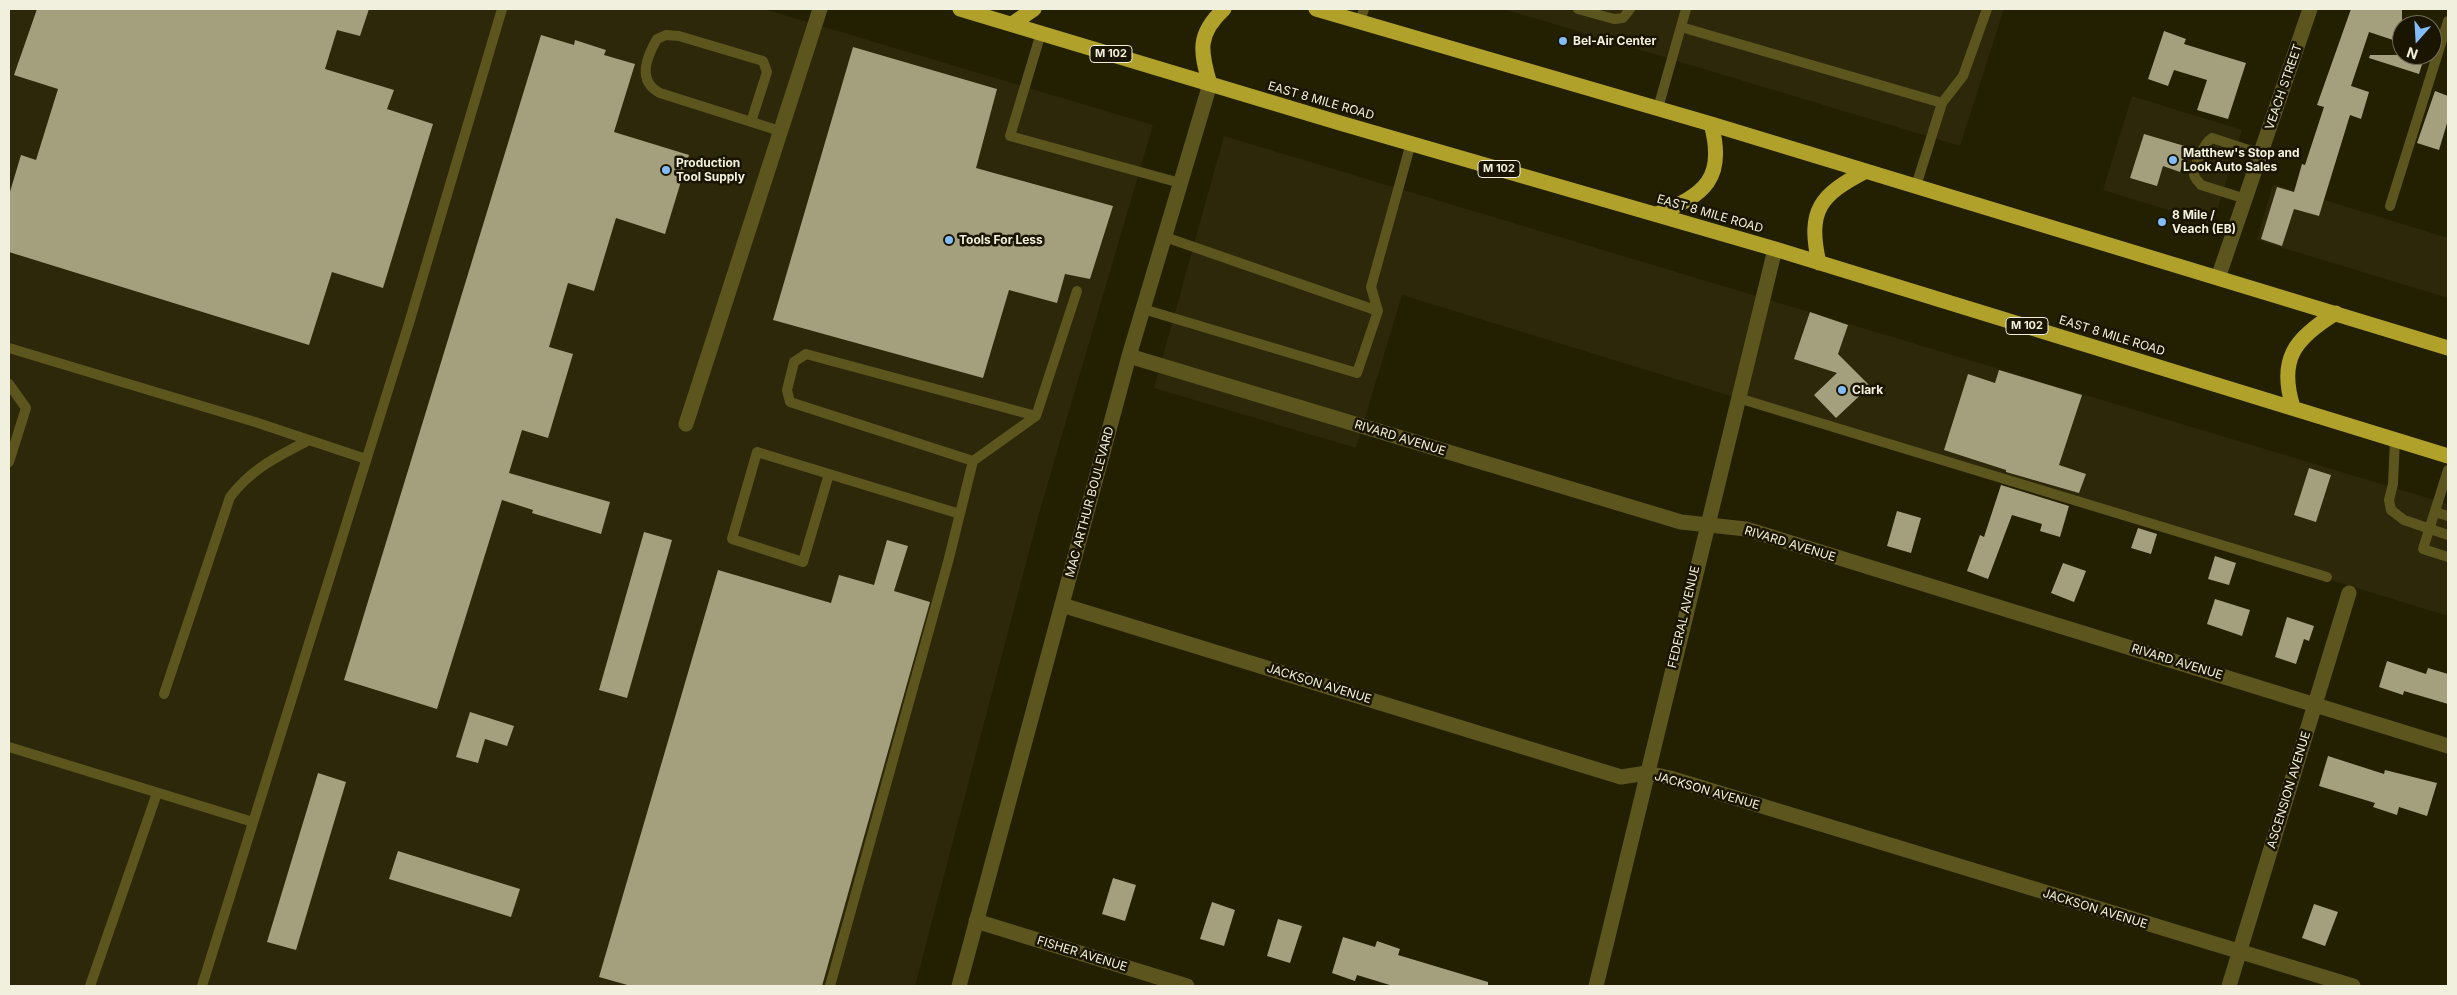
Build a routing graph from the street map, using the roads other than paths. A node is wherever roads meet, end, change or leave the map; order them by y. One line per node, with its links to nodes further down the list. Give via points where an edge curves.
1 (502, 9): 50 (lane)
2 (820, 9): 22 (street)
3 (960, 9): 14 (highway, EAST 8 MILE ROAD / M 102)
4 (1034, 9): 14 (highway)
5 (1224, 9): 17 (highway, via 1203,36 1201,48)
6 (1578, 9): 7 (lane, via 1614,19 1623,18)
7 (1630, 9)
8 (1686, 9): 15 (lane)
9 (1987, 9): 18 (lane, via 1966,68)
10 (2310, 9): 24 (street, VEACH STREET)
11 (1325, 10): 12 (highway)
12 (1362, 15): 19 (highway)
13 (2448, 21): 29 (lane)
14 (1012, 24): 16 (highway, EAST 8 MILE ROAD / M 102)
15 (1681, 27): 18 (lane); 19 (lane)
16 (1041, 34): 17 (highway, EAST 8 MILE ROAD / M 102); 26 (lane, via 1010,136)
17 (1210, 84): 23 (highway, EAST 8 MILE ROAD / M 102); 26 (street, MAC ARTHUR BOULEVARD)
18 (1942, 103): 27 (lane)
19 (1658, 108): 21 (highway)
20 (750, 122): 20 (lane, via 650,88 646,68 657,39 666,34 679,36 763,61 767,72); 22 (lane)
21 (1711, 124): 25 (highway); 30 (highway, via 1717,155 1708,181 1686,203)
22 (780, 131): 46 (street)
23 (1411, 143): 30 (highway, EAST 8 MILE ROAD / M 102); 37 (lane, via 1371,287)
24 (2261, 154): 28 (street, VEACH STREET); 28 (lane, via 2212,138 2203,147 2194,174 2202,185)
25 (1866, 170): 27 (highway); 33 (highway, via 1844,182 1822,203 1814,226)
26 (1180, 183): 31 (street, MAC ARTHUR BOULEVARD)
27 (1916, 186): 34 (highway)
28 (2246, 199): 34 (street, VEACH STREET)
29 (2390, 206)
30 (1657, 214): 32 (highway, EAST 8 MILE ROAD / M 102)
31 (1166, 237): 36 (street, MAC ARTHUR BOULEVARD); 37 (lane)
32 (1775, 249): 33 (highway, EAST 8 MILE ROAD / M 102); 43 (street, FEDERAL AVENUE)
33 (1819, 263): 44 (highway, EAST 8 MILE ROAD / M 102)
34 (2218, 278): 38 (highway)
35 (1077, 291): 45 (lane)
36 (1143, 309): 37 (lane, via 1357,373); 41 (street, MAC ARTHUR BOULEVARD)
37 (1378, 311)
38 (2336, 313): 40 (highway); 44 (highway, via 2315,326 2294,349 2287,372 2287,388)
39 (9, 348): 48 (lane)
40 (2448, 348)
41 (1129, 356): 58 (street, RIVARD AVENUE, via 1680,522); 64 (street, MAC ARTHUR BOULEVARD)
42 (9, 384): 52 (lane, via 26,408)
43 (1738, 398): 58 (street, FEDERAL AVENUE); 62 (lane)
44 (2293, 407): 47 (highway, EAST 8 MILE ROAD / M 102)
45 (1036, 416): 51 (lane); 51 (lane, via 806,354 794,362 787,390 790,402)
46 (686, 424)
47 (2396, 439): 49 (highway, EAST 8 MILE ROAD / M 102); 59 (lane, via 2389,500 2391,510 2404,520)
48 (309, 440): 50 (lane); 65 (lane, via 244,479 230,497)
49 (2448, 456)
50 (366, 459): 71 (lane)
51 (973, 461): 56 (lane)
52 (9, 462)
53 (2448, 470): 55 (lane)
54 (829, 474): 54 (lane, via 757,452 732,539 803,562); 56 (lane)
55 (2435, 512): 57 (lane); 59 (lane)
56 (960, 514): 76 (lane)
57 (2448, 516)
58 (1707, 523): 66 (street, RIVARD AVENUE, via 1746,529); 69 (street, FEDERAL AVENUE)
59 (2429, 528): 60 (lane); 61 (lane, via 2423,549)
60 (2448, 535)
61 (2448, 557)
62 (2327, 577)
63 (2349, 593): 66 (street, ASCENSION AVENUE)
64 (1062, 605): 69 (street, JACKSON AVENUE, via 1621,777); 72 (street, MAC ARTHUR BOULEVARD)
65 (164, 694)
66 (2315, 705): 67 (street, RIVARD AVENUE); 73 (street, ASCENSION AVENUE)
67 (2448, 746)
68 (9, 747): 70 (lane)
69 (1647, 773): 73 (street, JACKSON AVENUE); 79 (street, FEDERAL AVENUE)
70 (157, 793): 71 (lane); 74 (lane)
71 (253, 822): 75 (lane)
72 (976, 921): 77 (street, MAC ARTHUR BOULEVARD); 78 (street, FISHER AVENUE)
73 (2240, 952): 80 (street, ASCENSION AVENUE); 81 (street, JACKSON AVENUE)
74 (90, 986)
75 (202, 986)
76 (830, 986)
77 (958, 986)
78 (1187, 986)
79 (1596, 986)
80 (2229, 986)
81 (2353, 986)

